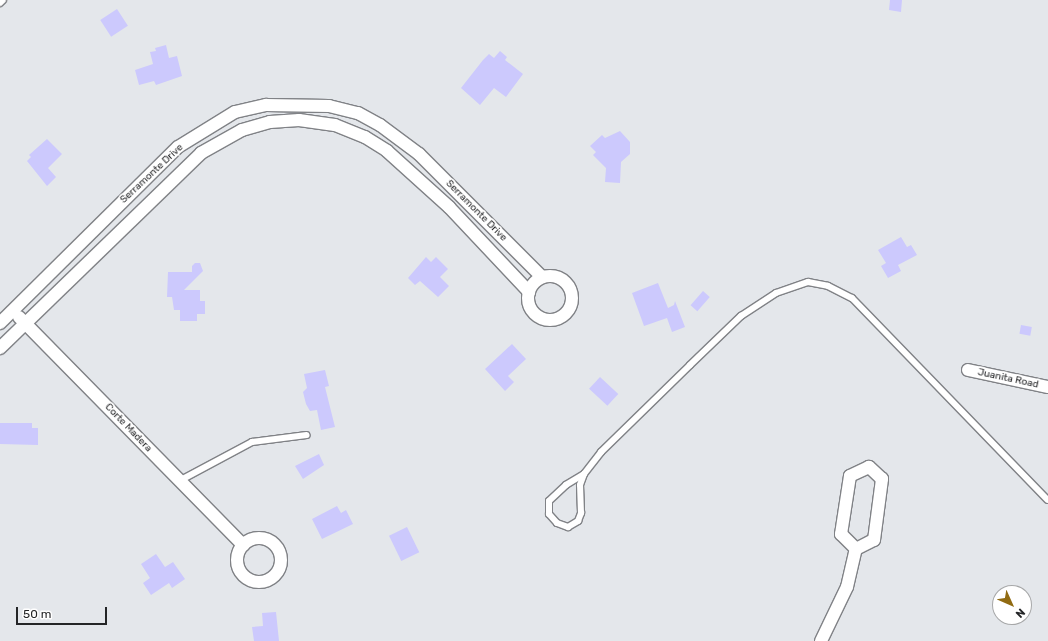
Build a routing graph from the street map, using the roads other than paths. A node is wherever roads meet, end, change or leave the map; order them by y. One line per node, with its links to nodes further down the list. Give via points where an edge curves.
1 (3, 0): 2 (lane)
2 (0, 3)
3 (319, 105): 4 (street); 5 (street, Serramonte Drive, via 266,105 235,112 178,147); 7 (street, Serramonte Drive, via 358,114 380,124 419,154)
4 (316, 123): 6 (street, Serramonte Drive, via 299,120 270,122 242,130 201,153); 8 (street, Serramonte Drive, via 335,125 365,137 405,166)
5 (147, 177): 6 (street); 11 (street, Serramonte Drive)
6 (160, 190): 13 (street, Serramonte Drive)
7 (456, 191): 8 (street); 9 (street, Serramonte Drive)
8 (444, 202): 10 (street, Serramonte Drive)
9 (542, 277): 10 (street); 10 (street, via 557,277 568,286 572,300 566,313 553,320 539,318 529,306)
10 (529, 292)
11 (13, 311): 12 (street, Serramonte Drive); 13 (street, Corte Madera)
12 (0, 323)
13 (25, 323): 14 (street, Serramonte Drive); 19 (street, Corte Madera)
14 (0, 348)
15 (968, 370): 16 (street, Juanita Road)
16 (1048, 387)
17 (307, 435): 19 (lane, via 252,442)
18 (584, 474): 18 (lane, via 580,485 581,513 578,521 568,527 557,523 549,514 549,501 566,484); 20 (lane, via 601,452 741,316 776,293 808,282 828,286 852,298)
19 (180, 481): 21 (street, Corte Madera)
20 (1048, 500)
21 (243, 545)
22 (856, 549): 22 (street, via 874,540 882,479 869,467 850,476 841,534); 23 (street, via 847,586)
23 (821, 641)

